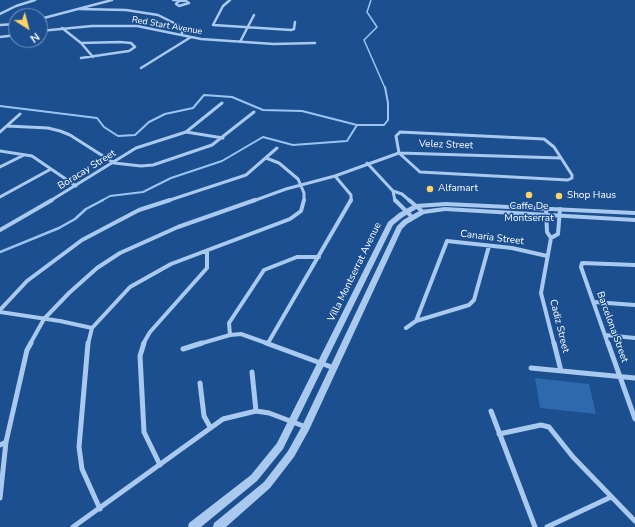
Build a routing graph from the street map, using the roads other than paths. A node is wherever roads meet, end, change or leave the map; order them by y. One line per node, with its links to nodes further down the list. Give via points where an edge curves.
1 (28, 0): 7 (street)
2 (35, 0): 7 (street)
3 (112, 0): 8 (street)
4 (173, 0): 6 (street)
5 (230, 0): 14 (street, via 212,24)
6 (179, 1): 6 (street, via 186,1 189,3 179,6 176,4)
7 (16, 6): 9 (street)
8 (79, 9): 11 (street); 16 (street, via 126,10 158,15 182,27)
9 (0, 14)
10 (254, 15): 14 (street)
11 (48, 17)
12 (295, 22): 14 (street, via 294,29 291,30)
13 (62, 28): 15 (street, Red Start Avenue); 16 (street, Red Start Avenue, via 137,26); 18 (street)
14 (248, 28): 19 (street)
15 (48, 30)
16 (182, 34): 17 (street, Red Start Avenue)
17 (191, 37): 19 (street, Red Start Avenue); 23 (street)
18 (80, 42): 21 (street); 21 (street, via 120,42 131,43 135,47)
19 (240, 42): 20 (street, Red Start Avenue)
20 (315, 43)
21 (93, 57): 22 (street)
22 (81, 58)
23 (140, 68)
24 (222, 103): 29 (street)
25 (254, 112): 30 (street)
26 (20, 114): 27 (street)
27 (7, 126): 28 (street); 37 (street, via 60,131)
28 (0, 132)
29 (186, 132): 30 (street); 37 (street, Boracay Street, via 136,148)
30 (223, 138): 37 (street, via 202,150 153,165 129,166)
31 (277, 148): 35 (street)
32 (0, 151): 34 (street)
33 (399, 153): 36 (street, Velez Street); 36 (street, via 396,136 400,132 544,139 554,147); 36 (street, via 420,172 568,180 572,175); 38 (street, Velez Street)
34 (25, 154): 39 (street); 40 (street)
35 (266, 158): 42 (street, via 280,163); 63 (street, via 246,175 140,210 94,233 27,281)
36 (561, 158)
37 (114, 163): 43 (street, Boracay Street)
38 (367, 163): 41 (street, Velez Street); 44 (street)
39 (0, 167)
40 (51, 169): 43 (street); 45 (street)
41 (335, 176): 42 (street, Velez Street); 59 (street, via 351,195 351,201)
42 (301, 185): 57 (street, via 304,204 301,211 290,219); 64 (street, Velez Street, via 178,227 120,253 97,268)
43 (76, 186): 54 (street, Boracay Street)
44 (393, 191): 46 (street, via 402,194); 47 (street, via 393,199)
45 (0, 197)
46 (417, 206): 47 (street, Villa Montserrat Avenue); 48 (street); 49 (street, Villa Montserrat Avenue, via 446,204)
47 (406, 212): 52 (street); 73 (street, Villa Montserrat Avenue, via 390,224)
48 (423, 212): 49 (street, Villa Montserrat Avenue, via 445,209); 52 (street, Villa Montserrat Avenue)
49 (546, 212): 50 (street, Villa Montserrat Avenue); 55 (street, Cadiz Street, via 547,232)
50 (560, 213): 51 (street, Villa Montserrat Avenue); 53 (street, Villa Montserrat Avenue); 55 (street, Cadiz Street, via 558,234)
51 (635, 213)
52 (412, 217): 74 (street, Villa Montserrat Avenue, via 399,228)
53 (635, 220)
54 (0, 230)
55 (551, 238): 58 (street, Cadiz Street)
56 (489, 246): 58 (street, Canaria Street); 65 (street, via 474,300 468,305); 65 (street, Canaria Street, via 447,242)
57 (207, 251): 66 (street, via 171,264 130,287); 90 (street, via 207,268 150,332 140,356 144,432)
58 (547, 256): 76 (street, Cadiz Street, via 541,293)
59 (319, 257): 68 (street, via 297,257 264,270 228,323); 71 (street)
60 (635, 265): 61 (street, Barcelona Street, via 582,263 581,267)
61 (594, 302): 62 (street); 69 (street, Barcelona Street)
62 (635, 305)
63 (0, 311): 64 (street)
64 (44, 319): 66 (street); 88 (street, Velez Street, via 27,350)
65 (416, 321): 67 (street)
66 (92, 328): 93 (street, via 86,356 79,447 82,469)
67 (406, 328)
68 (230, 335): 71 (street, via 241,334); 72 (street)
69 (606, 335): 70 (street); 78 (street, Barcelona Street)
70 (635, 338)
71 (268, 343): 73 (street)
72 (183, 349)
73 (322, 364): 74 (street); 84 (street, Villa Montserrat Avenue)
74 (334, 368): 86 (street, Villa Montserrat Avenue)
75 (531, 368): 76 (street)
76 (561, 371): 78 (street)
77 (252, 372): 81 (street)
78 (620, 377): 79 (street); 83 (street, Barcelona Street)
79 (635, 378)
80 (200, 383): 85 (street, via 204,416)
81 (256, 411): 84 (street); 85 (street, via 224,419)
82 (491, 411): 87 (street)
83 (635, 419)
84 (294, 422): 86 (street); 96 (street, Villa Montserrat Avenue, via 280,446 254,478)
85 (210, 427): 90 (street)
86 (306, 427): 97 (street, Villa Montserrat Avenue, via 279,472)
87 (500, 434): 91 (street, via 541,425 549,427); 98 (street)
88 (6, 442): 89 (street); 92 (street, Velez Street)
89 (0, 445)
90 (160, 465): 93 (street)
91 (611, 497): 94 (street); 99 (street)
92 (0, 498)
93 (100, 509): 95 (street)
94 (635, 521)
95 (74, 527)
96 (193, 527)
97 (218, 527)
98 (535, 527)
99 (547, 527)

